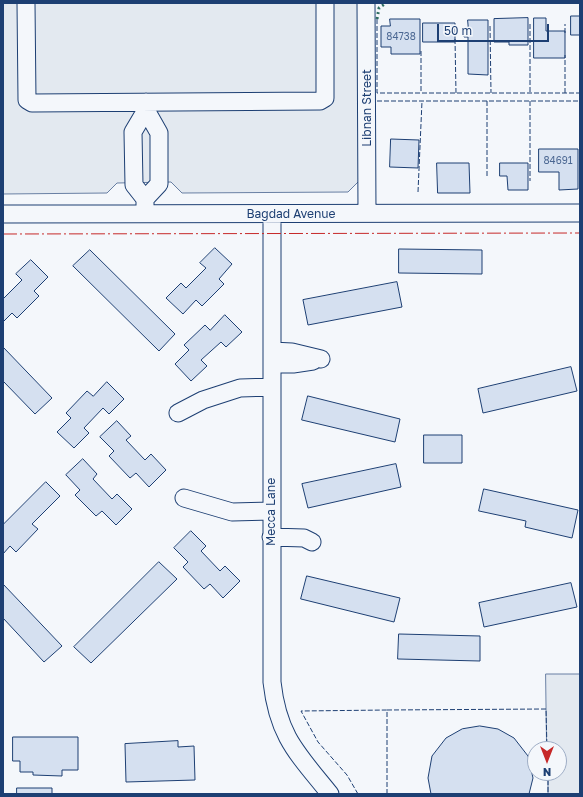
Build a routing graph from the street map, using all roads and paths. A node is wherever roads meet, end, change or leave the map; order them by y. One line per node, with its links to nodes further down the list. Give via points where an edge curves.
1 (26, 3): 4 (street, via 27,100 32,103)
2 (325, 3): 4 (street, via 325,98 320,101)
3 (366, 3): 8 (street, Libnan Street)
4 (146, 106): 5 (street, via 133,132); 6 (street, via 159,133)
5 (134, 151): 6 (street); 7 (street, via 134,185)
6 (158, 151): 7 (street, via 159,184)
7 (145, 206): 10 (street, Bagdad Avenue); 11 (street, Bagdad Avenue)
8 (367, 213): 9 (street, Bagdad Avenue); 11 (street, Bagdad Avenue)
9 (580, 213)
10 (3, 214)
11 (272, 214): 12 (street, Mecca Lane)
12 (272, 390): 13 (street, via 240,388 203,400); 15 (street, Mecca Lane)
13 (178, 413)
14 (184, 498): 15 (street, via 222,508 235,503)
15 (271, 508): 16 (street, Mecca Lane, via 271,667 277,712 296,752)
16 (330, 794)

